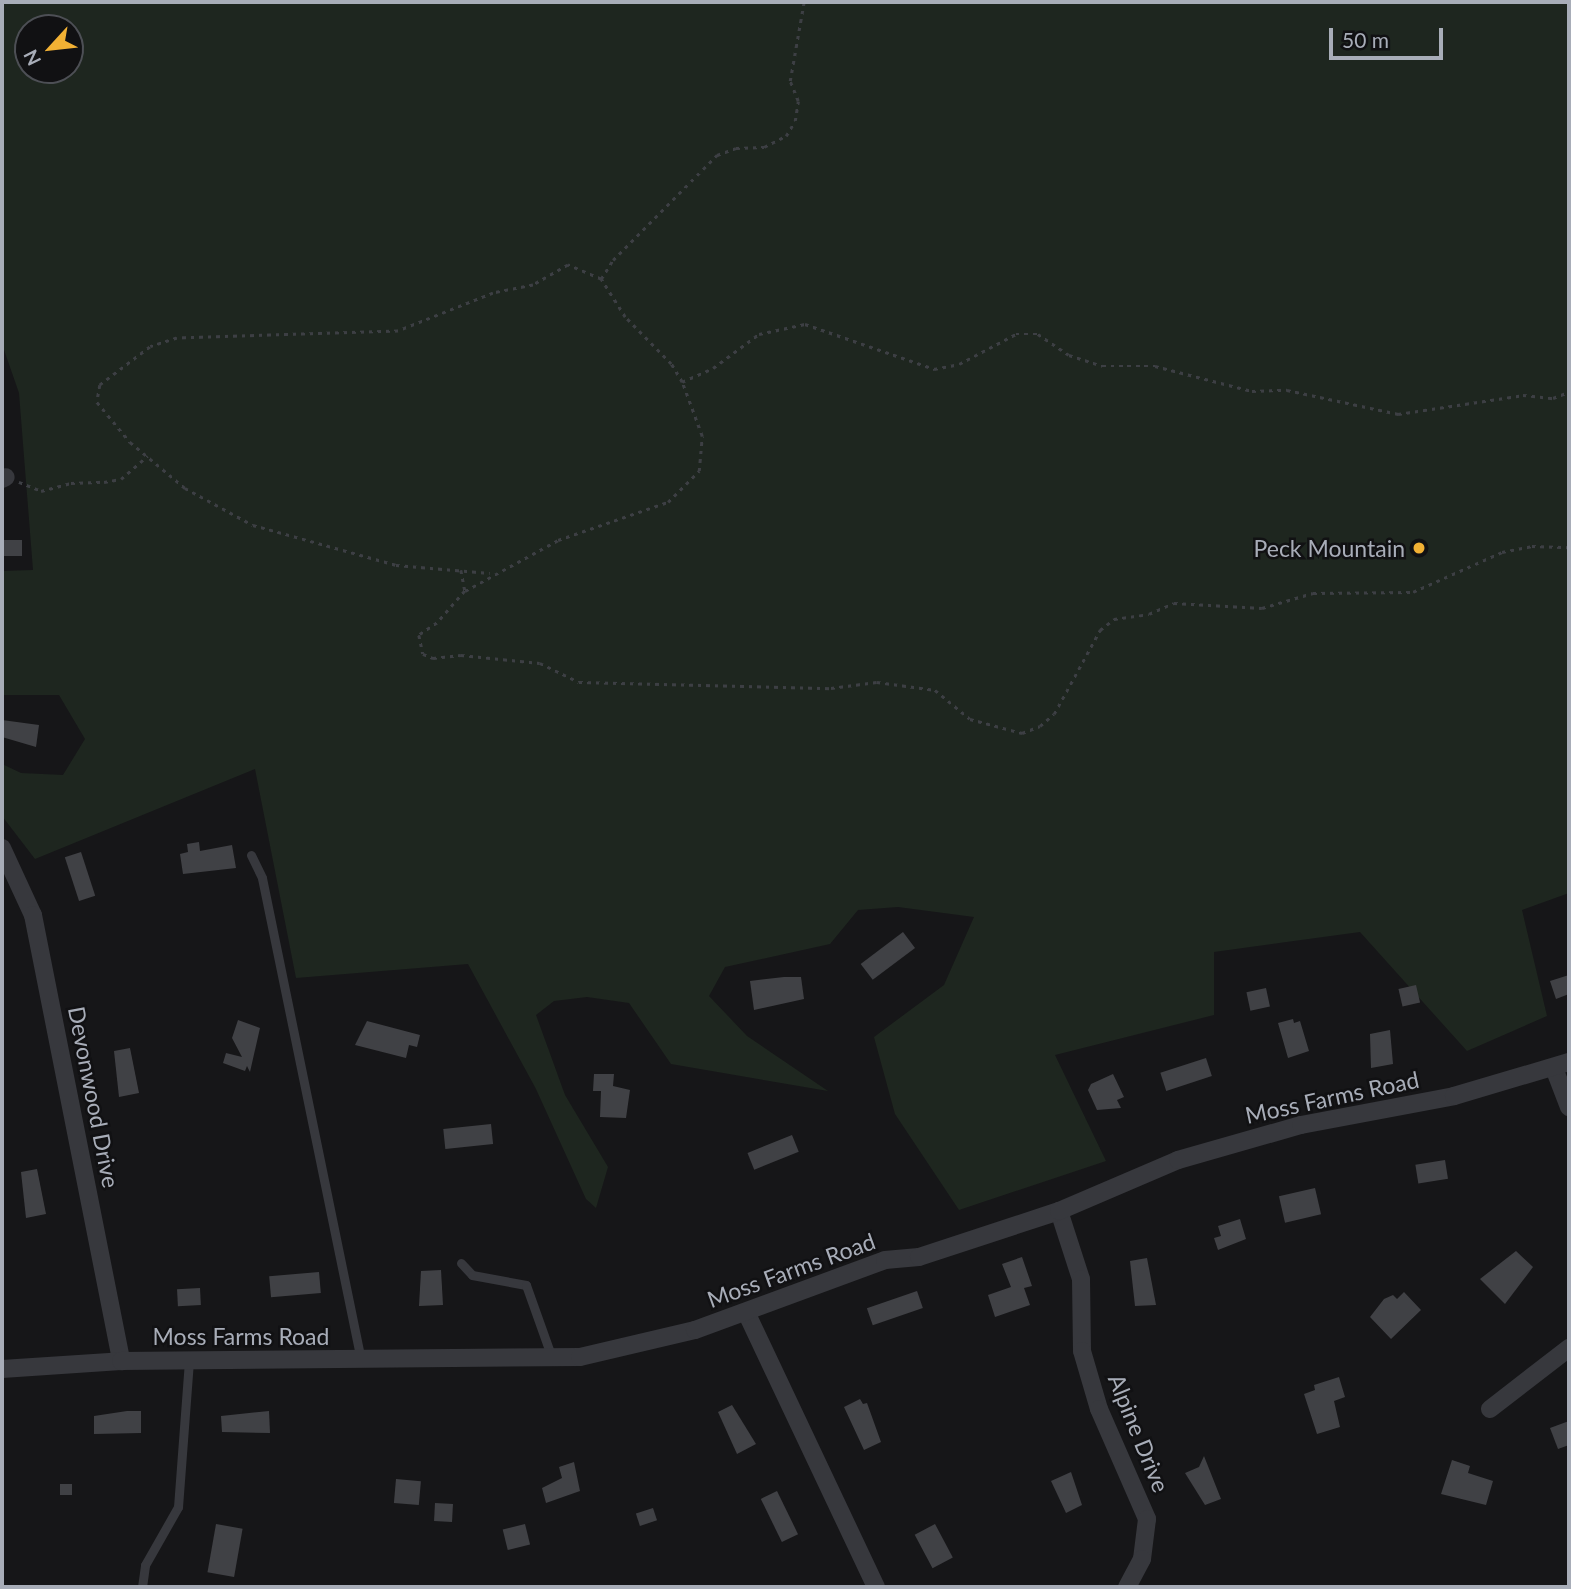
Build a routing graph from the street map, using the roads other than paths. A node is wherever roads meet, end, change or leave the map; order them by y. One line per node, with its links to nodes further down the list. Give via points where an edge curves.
1 (2, 848): 12 (street, Devonwood Drive, via 33,915)
2 (251, 855): 10 (lane, via 265,891)
3 (1562, 1065): 4 (street); 5 (street, Moss Farms Road, via 1454,1096 1301,1125 1178,1160)
4 (1569, 1107)
5 (1059, 1211): 7 (street, Moss Farms Road, via 919,1256 885,1260); 17 (street, Alpine Drive, via 1081,1279 1082,1352 1098,1409 1147,1519 1142,1559)
6 (461, 1263): 9 (lane, via 472,1275 526,1285)
7 (746, 1312): 9 (street, Moss Farms Road, via 627,1348); 16 (street)
8 (1569, 1348): 14 (street)
9 (552, 1358): 10 (street, Moss Farms Road)
10 (361, 1360): 11 (street, Moss Farms Road)
11 (189, 1361): 12 (street, Moss Farms Road); 15 (lane, via 178,1507 145,1565)
12 (121, 1362): 13 (street, Moss Farms Road)
13 (2, 1368)
14 (1490, 1409)
15 (142, 1587)
16 (876, 1587)
17 (1127, 1587)

